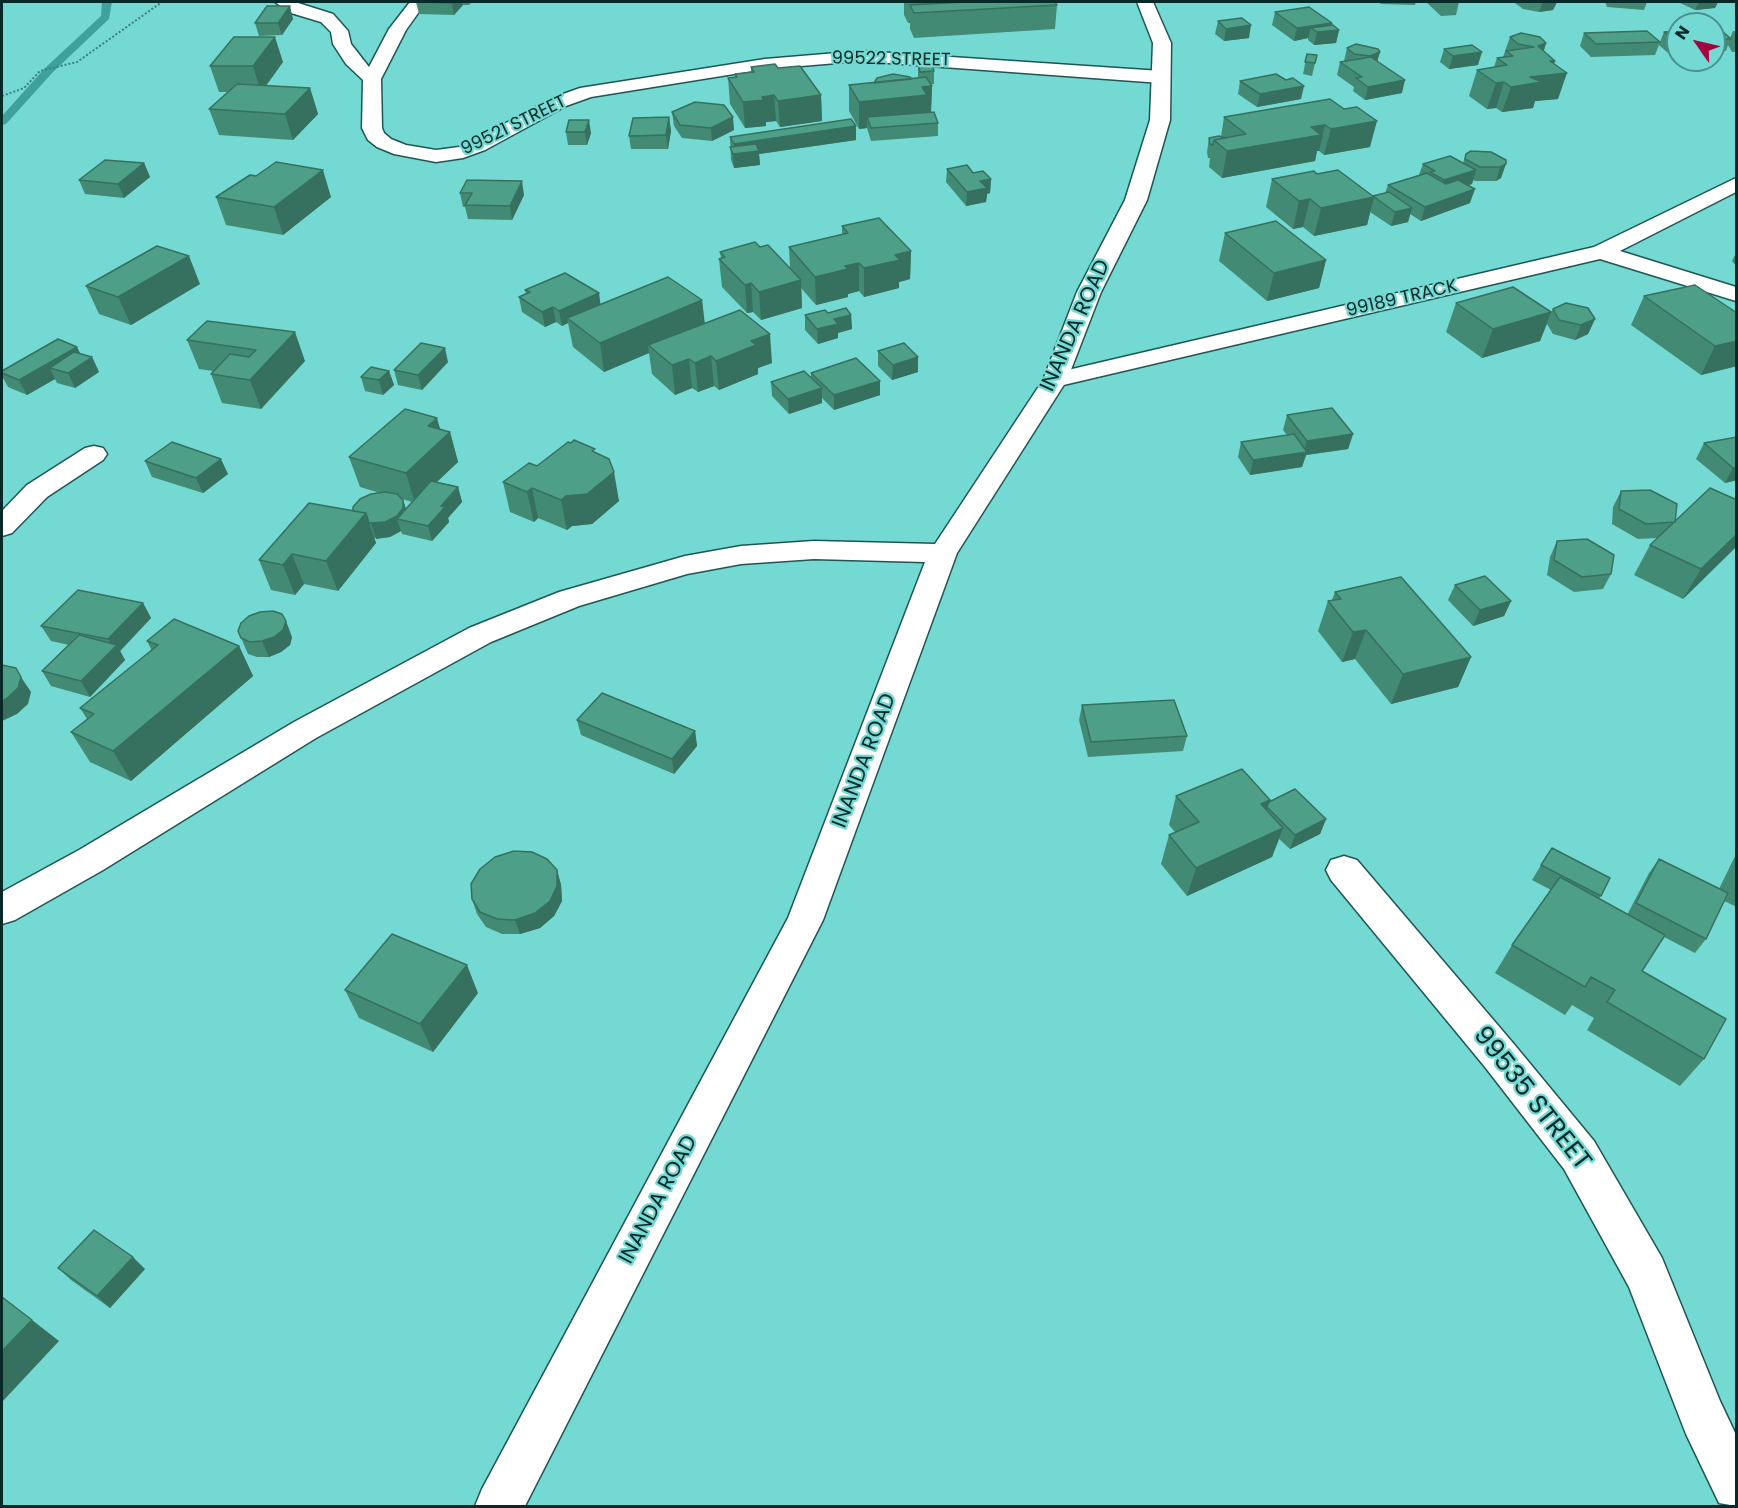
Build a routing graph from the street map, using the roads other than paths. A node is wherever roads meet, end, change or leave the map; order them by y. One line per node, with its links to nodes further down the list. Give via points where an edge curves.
1 (283, 2): 5 (street, via 334,23 354,64)
2 (418, 2): 5 (street, via 398,29)
3 (1145, 2): 4 (street, INANDA ROAD, via 1162,43)
4 (1161, 77): 6 (street, 99522 STREET, via 861,56 765,64); 10 (street, INANDA ROAD, via 1160,120 1143,180 1089,292)
5 (372, 79): 6 (street, 99521 STREET, via 375,136 400,150 436,156 478,146 559,102)
6 (587, 92)
7 (1737, 184): 8 (street, 99189 TRACK)
8 (1601, 252): 9 (street); 10 (street, 99189 TRACK)
9 (1737, 294)
10 (1055, 380): 13 (street, INANDA ROAD)
11 (94, 454): 12 (street, via 37,491)
12 (2, 526)
13 (943, 553): 15 (street, via 814,550 741,555 686,565 568,599 480,635 305,730 91,860); 17 (street, INANDA ROAD, via 805,920)
14 (1344, 870): 16 (street, 99535 STREET, via 1579,1155 1646,1274 1703,1417)
15 (2, 909)
16 (1737, 1486)
17 (499, 1506)

